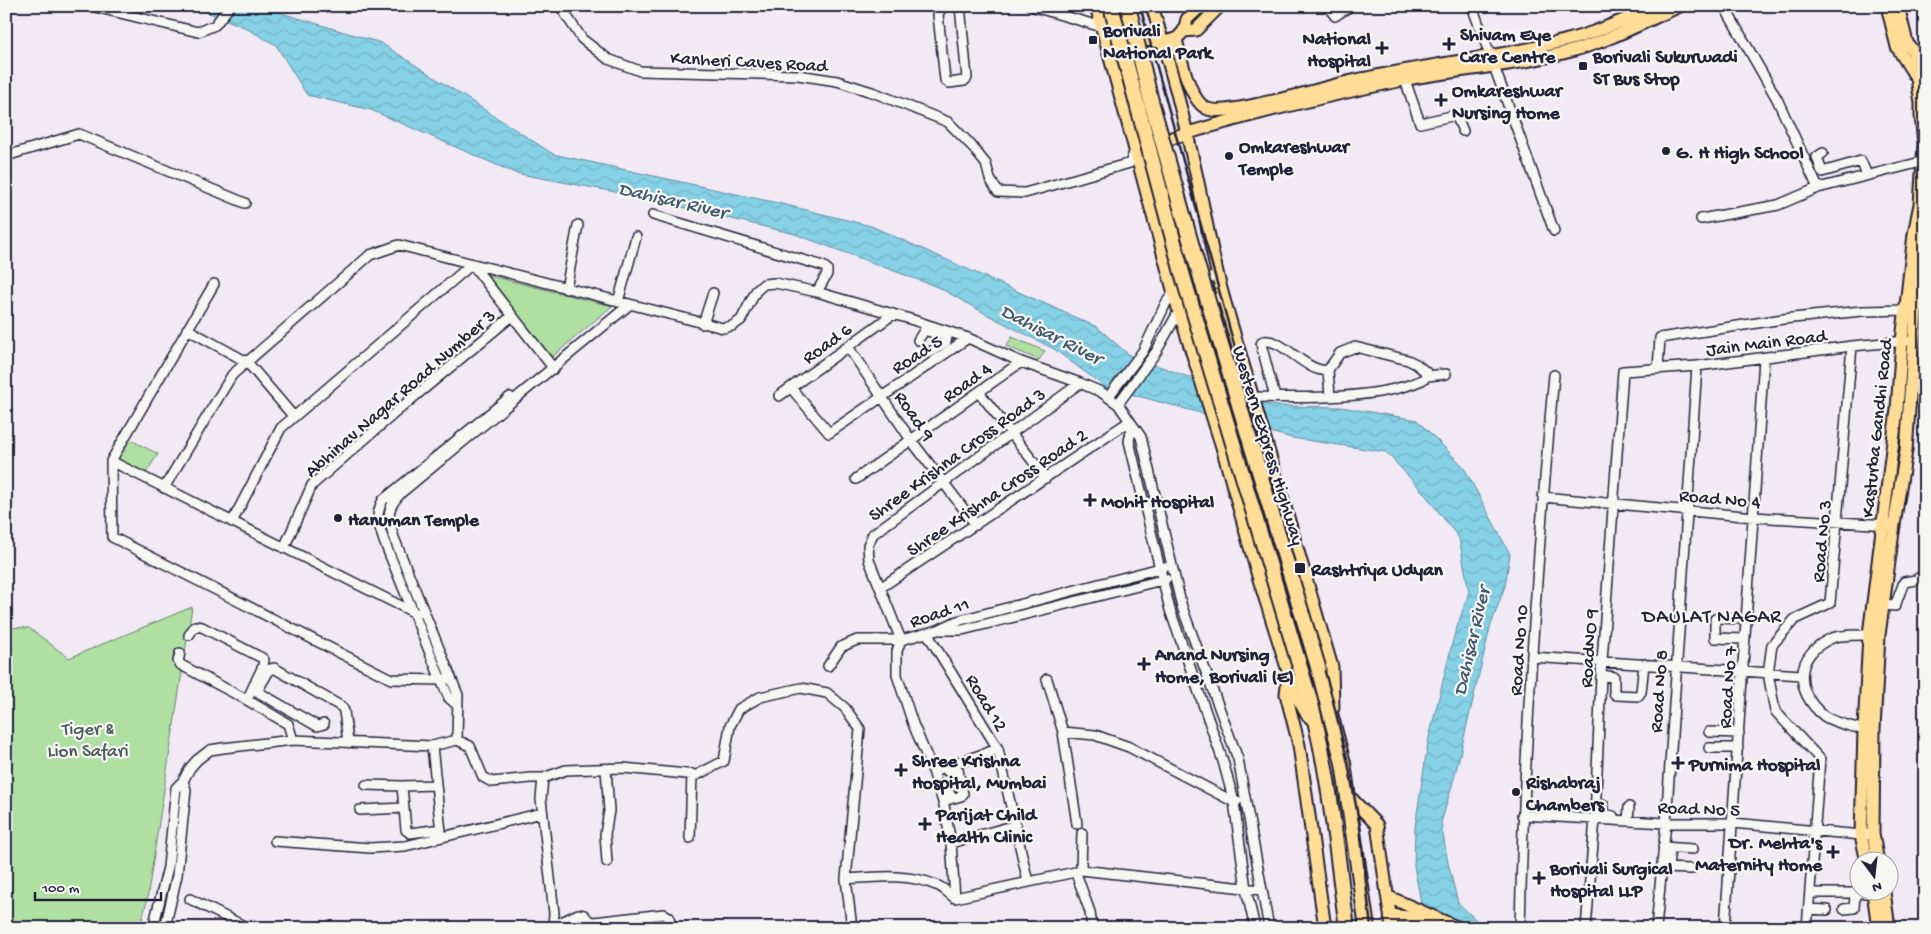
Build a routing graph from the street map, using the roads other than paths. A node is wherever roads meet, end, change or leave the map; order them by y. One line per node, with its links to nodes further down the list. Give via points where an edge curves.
1 (92, 6): 2 (street, via 198,32 215,25)
2 (230, 6)
3 (560, 6): 35 (street, Kanheri Caves Road, via 582,39 608,59 640,71 798,75 837,81 948,122 986,164 998,192 1025,193 1130,163)
4 (933, 6): 23 (street)
5 (942, 6): 6 (street, via 938,15 945,80 949,83 966,78)
6 (960, 6)
7 (1031, 6): 24 (street)
8 (1096, 6): 24 (main road)
9 (1111, 6): 137 (highway, Western Express Highway, bridge)
10 (1128, 6): 148 (highway, Western Express Highway, bridge, via 1196,261)
11 (1152, 6): 27 (main road)
12 (1201, 6): 25 (main road, via 1187,19)
13 (1220, 6): 25 (main road, via 1196,30)
14 (1328, 6): 15 (street, via 1335,16)
15 (1352, 6)
16 (1472, 6): 29 (street)
17 (1656, 6): 22 (main road)
18 (1680, 6): 22 (main road)
19 (1724, 6): 40 (street, via 1777,100)
20 (1887, 6): 26 (main road, Kasturba Gandhi Road)
21 (1898, 6): 26 (main road, Kasturba Gandhi Road)
22 (1641, 14): 29 (main road, via 1609,38 1571,51)
23 (934, 25)
24 (1102, 27): 27 (main road); 35 (main road)
25 (1180, 35): 27 (main road); 28 (main road)
26 (1902, 45): 32 (main road, Kasturba Gandhi Road, via 1913,51); 38 (main road, Kasturba Gandhi Road, via 1917,79 1922,102)
27 (1164, 47): 30 (main road)
28 (1181, 60): 29 (main road, via 1193,94 1200,105 1209,110 1274,101 1365,78); 30 (main road)
29 (1494, 61): 31 (main road); 45 (street)
30 (1169, 64): 34 (main road)
31 (1405, 80): 33 (street, via 1420,123 1456,115); 34 (main road)
32 (1925, 81)
33 (1463, 131)
34 (1186, 133): 35 (main road); 49 (main road)
35 (1135, 149): 53 (main road)
36 (1823, 153): 39 (street, via 1817,157 1822,172 1861,161)
37 (6, 156): 41 (street, via 79,134)
38 (1924, 162): 39 (street); 46 (main road, Kasturba Gandhi Road)
39 (1867, 175): 40 (street)
40 (1818, 188): 43 (street, via 1778,205)
41 (245, 203)
42 (653, 215): 52 (street, via 823,266 827,274)
43 (1701, 219)
44 (578, 225): 51 (street)
45 (1554, 231)
46 (1921, 235): 57 (main road, Kasturba Gandhi Road)
47 (636, 237): 56 (street)
48 (472, 264): 51 (street); 60 (street); 73 (street, via 399,245 370,255); 93 (street)
49 (1218, 275): 53 (street); 55 (main road)
50 (214, 284): 63 (street)
51 (566, 289): 56 (street)
52 (817, 292): 59 (street); 61 (street, via 775,282 764,284 756,291 742,320 723,328)
53 (1174, 292): 58 (main road); 89 (street, via 1145,346)
54 (713, 293): 61 (street)
55 (1223, 296): 58 (street); 87 (main road)
56 (624, 304): 61 (street); 75 (street)
57 (1912, 310): 66 (main road, Kasturba Gandhi Road); 77 (street, via 1783,319 1660,338)
58 (1179, 311): 72 (main road); 92 (street, via 1156,352)
59 (892, 314): 62 (street); 68 (street, Road 6)
60 (512, 316): 75 (street); 112 (street, Abhinav Nagar Road Number 3, via 312,485)
61 (703, 324)
62 (926, 328): 64 (street); 65 (street); 69 (street, via 947,337)
63 (187, 329): 73 (street); 99 (street)
64 (968, 338): 69 (street, Road 5); 74 (street)
65 (918, 340)
66 (1908, 341): 67 (street, Jain Main Road); 97 (main road, Kasturba Gandhi Road); 98 (main road, Kasturba Gandhi Road)
67 (1852, 346): 71 (street, Jain Main Road); 108 (street, Road No 3)
68 (848, 347): 84 (street, Road 6); 86 (street, Road 9)
69 (941, 350): 70 (street); 86 (street, Road 5)
70 (929, 353)
71 (1764, 358): 76 (street, Jain Main Road); 107 (street, Road No 7)
72 (1194, 361): 87 (main road); 137 (main road, via 1258,576)
73 (247, 362): 93 (street); 103 (street, via 232,375)
74 (1021, 362): 83 (street); 85 (street, Road 4)
75 (552, 366): 120 (street, via 442,457 383,500 377,518 384,541)
76 (1697, 366): 77 (street, Jain Main Road); 106 (street, Road No 8)
77 (1658, 368): 79 (street, Jain Main Road)
78 (1328, 370): 82 (street, via 1340,353 1354,347 1416,364 1425,370); 90 (street); 91 (street, via 1320,370 1273,341 1263,341 1261,344)
79 (1623, 371): 105 (street, RoadNO 9)
80 (1446, 374): 82 (street)
81 (1554, 375): 104 (street, Road No 10)
82 (1426, 376): 90 (street, via 1401,388)
83 (1080, 383): 89 (street); 95 (street, Shree Krishna Cross Road 3)
84 (791, 388): 86 (street, Road 5, via 829,433); 88 (street, Road 6)
85 (978, 392): 95 (street); 96 (street, Road 4)
86 (882, 395): 96 (street, Road 9)
87 (1251, 395): 91 (street); 148 (main road, via 1332,667)
88 (779, 396)
89 (1109, 396): 92 (street)
90 (1330, 396): 91 (street)
91 (1275, 397)
92 (1118, 404): 94 (street)
93 (294, 417): 109 (street, via 281,428)
94 (1131, 424): 100 (street, Shree Krishna Cross Road 2); 113 (street, via 1141,437); 114 (street, via 1129,441)
95 (1011, 433): 100 (street); 102 (street, Shree Krishna Cross Road 3)
96 (912, 440): 101 (street, Road 4); 102 (street, Road 9)
97 (1893, 440): 98 (main road); 111 (main road, Kasturba Gandhi Road)
98 (1907, 443): 111 (main road, Kasturba Gandhi Road)
99 (111, 462): 103 (street); 142 (street, via 112,537 391,679)
100 (1046, 478): 110 (street, Shree Krishna Cross Road 2)
101 (856, 479)
102 (945, 481): 110 (street, Road 9); 118 (street, Shree Krishna Cross Road 3, via 873,534 868,545 869,560)
103 (164, 488): 109 (street)
104 (1543, 497): 105 (street, Road No 4); 129 (street, Road No 10)
105 (1614, 502): 106 (street, Road No 4); 130 (street, RoadNO 9)
106 (1686, 510): 107 (street, Road No 4); 133 (street, Road No 8)
107 (1754, 516): 108 (street, Road No 4); 121 (street, Road No 7)
108 (1838, 520): 111 (street, Road No 4); 136 (street, Road No 3, via 1830,603 1795,619 1772,644)
109 (232, 522): 112 (street)
110 (976, 524): 118 (street, Shree Krishna Cross Road 2)
111 (1888, 524): 119 (main road, Kasturba Gandhi Road); 125 (main road, Kasturba Gandhi Road)
112 (284, 548): 120 (street)
113 (1172, 565): 114 (street, Road 11); 116 (street)
114 (1160, 568): 117 (street); 122 (street, Road 11, via 957,621)
115 (1925, 573): 119 (street, via 1916,580 1904,582 1895,606)
116 (1175, 577): 117 (street); 175 (street, via 1182,607 1238,759)
117 (1163, 579): 122 (street, via 962,630); 176 (street, via 1170,610 1223,761)
118 (880, 588): 127 (street, Shree Krishna Cross Road 3)
119 (1882, 605): 125 (main road, Kasturba Gandhi Road)
120 (420, 612): 140 (street); 142 (street)
121 (1745, 619): 126 (street, Road No 7); 126 (street, via 1715,619 1715,638)
122 (938, 630): 123 (street, Road 11)
123 (927, 633): 127 (street, Road 11); 162 (street, Road 12)
124 (188, 635): 146 (street, via 192,627 198,625 264,660)
125 (1874, 635): 139 (street, via 1833,637 1808,654); 152 (main road, Kasturba Gandhi Road)
126 (1743, 639): 134 (street, Road No 7)
127 (901, 640): 132 (street, via 857,640 841,647); 164 (street, Road 11, via 897,651 897,675)
128 (180, 653): 144 (street, via 178,661 181,665)
129 (1532, 657): 130 (street); 181 (street, Road No 10)
130 (1602, 662): 131 (street); 138 (street, RoadNO 9)
131 (1644, 664): 133 (street); 138 (street, via 1641,694 1638,696 1616,695 1614,677)
132 (828, 666)
133 (1675, 666): 134 (street); 182 (street, Road No 8)
134 (1743, 671): 136 (street); 155 (street, Road No 7)
135 (203, 672): 144 (street)
136 (1768, 673): 139 (street); 186 (street, Road No 3, via 1775,711 1820,759)
137 (1295, 674): 227 (main road, via 1286,694 1299,745); 228 (highway, Western Express Highway, via 1316,723)
138 (1601, 675): 178 (street, RoadNO 9)
139 (1801, 675): 152 (street, via 1807,698 1825,717)
140 (452, 677): 142 (street); 147 (street, via 458,694)
141 (1047, 679): 153 (street)
142 (441, 680): 147 (street, via 449,698)
143 (300, 683): 145 (street, via 302,688); 149 (street, via 271,668 258,692); 158 (street, via 342,708)
144 (219, 685): 146 (street)
145 (317, 696)
146 (246, 700): 150 (street)
147 (457, 705): 157 (street)
148 (1333, 721): 173 (highway, Western Express Highway)
149 (310, 722): 150 (street); 151 (street, via 319,726)
150 (288, 724): 156 (street)
151 (324, 724)
152 (1869, 730): 189 (main road, Kasturba Gandhi Road); 190 (main road, Kasturba Gandhi Road)
153 (1063, 732): 176 (street, via 1095,735 1129,747); 184 (street)
154 (1710, 732): 155 (street)
155 (1737, 733): 161 (street, Road No 7)
156 (293, 740): 158 (street); 168 (street, via 210,750 190,768)
157 (457, 740): 159 (street); 167 (street, via 470,746 483,777 492,782)
158 (348, 742): 159 (street)
159 (432, 746): 170 (street)
160 (1709, 748): 161 (street)
161 (1736, 748): 185 (street, Road No 7)
162 (998, 749): 164 (street); 183 (street, Road 12)
163 (606, 769): 166 (street); 167 (street, via 566,770); 198 (street, via 609,811 605,834)
164 (933, 771): 174 (street, Road 11)
165 (947, 771): 174 (street, via 958,770 963,794)
166 (692, 774): 191 (street); 201 (street, via 724,761 730,726 738,708 760,697 801,688 827,693 845,708 860,729)
167 (543, 778): 180 (street)
168 (183, 781): 219 (street, via 176,788 168,867); 220 (street, via 186,790 177,875)
169 (366, 785): 171 (street)
170 (436, 785): 171 (street); 187 (street)
171 (402, 786): 177 (street)
172 (948, 787): 174 (street)
173 (1348, 795): 208 (main road, via 1377,825); 229 (highway, Western Express Highway)
174 (947, 800): 193 (street, Road 11)
175 (1246, 800): 176 (street); 204 (street)
176 (1234, 802): 203 (street)
177 (404, 808): 179 (street); 187 (street, via 407,832)
178 (1600, 809): 181 (street, Road No 5); 182 (street, Road No 5); 234 (street, RoadNO 9)
179 (360, 810)
180 (542, 813): 187 (street); 218 (street, via 554,913)
181 (1522, 815): 233 (street, Road No 10)
182 (1666, 823): 185 (street, Road No 5); 194 (street, Road No 8)
183 (1016, 824): 193 (street); 202 (street, Road 12)
184 (1077, 824)
185 (1732, 824): 186 (street, Road No 5); 236 (street, Road No 7)
186 (1814, 831): 190 (street, Road No 5); 205 (street, Road No 3)
187 (442, 833): 192 (street, via 405,846 370,848)
188 (1082, 834): 203 (street, via 1081,870)
189 (1874, 834): 190 (street, Road No 5); 197 (main road, Kasturba Gandhi Road)
190 (1861, 835): 196 (main road, Kasturba Gandhi Road)
191 (690, 838)
192 (275, 841)
193 (951, 843): 209 (street, Road 11)
194 (1667, 847): 195 (street); 199 (street, Road No 8)
195 (1693, 849)
196 (1865, 852)
197 (1877, 852)
198 (607, 862)
199 (1665, 868): 200 (street); 235 (street, Road No 8)
200 (1691, 869)
201 (846, 879): 209 (street, via 884,876 913,879 936,885); 223 (street)
202 (1028, 882): 209 (street); 224 (street, via 1076,872)
203 (1246, 889): 204 (street); 225 (street)
204 (1262, 890): 226 (street)
205 (1810, 893): 206 (street); 214 (street, Road No 3)
206 (1822, 893): 207 (street); 214 (street, via 1824,910)
207 (1848, 894)
208 (1389, 897): 216 (main road); 217 (main road)
209 (955, 898)
210 (190, 899): 221 (street)
211 (1854, 902): 215 (street, via 1854,908)
212 (1878, 902): 238 (main road)
213 (1880, 902): 239 (main road)
214 (1808, 909): 237 (street, Road No 3)
215 (1844, 909)
216 (1408, 911): 217 (main road); 231 (main road); 232 (main road)
217 (1391, 915): 230 (main road)
218 (552, 927): 222 (street, via 578,914 594,922 664,914 669,917)
219 (154, 928)
220 (165, 928)
221 (248, 928)
222 (671, 928)
223 (852, 928)
224 (1092, 928)
225 (1255, 928)
226 (1268, 928)
227 (1325, 928)
228 (1347, 928)
229 (1367, 928)
230 (1392, 928)
231 (1438, 928)
232 (1459, 928)
233 (1520, 928)
234 (1586, 928)
235 (1656, 928)
236 (1725, 928)
237 (1807, 928)
238 (1878, 928)
239 (1889, 928)

